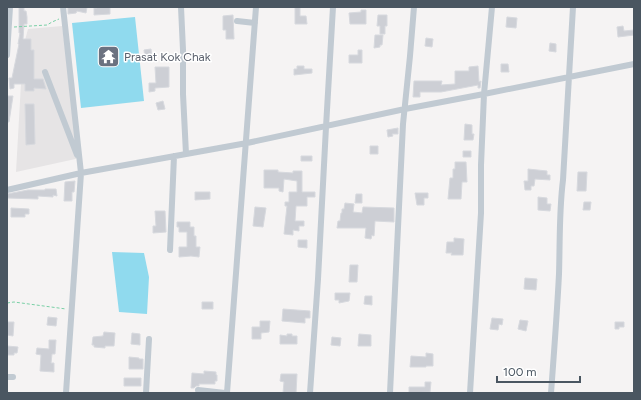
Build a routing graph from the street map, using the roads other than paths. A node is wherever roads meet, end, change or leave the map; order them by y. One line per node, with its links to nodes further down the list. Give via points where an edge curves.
1 (10, 7): 11 (street)
2 (63, 7): 21 (street)
3 (181, 7): 19 (street)
4 (256, 7): 10 (street)
5 (334, 7): 17 (street)
6 (414, 7): 16 (street)
7 (492, 7): 15 (street)
8 (573, 7): 14 (street)
9 (237, 21): 10 (street)
10 (255, 23): 18 (street)
11 (7, 55)
12 (634, 64): 14 (street)
13 (45, 72): 21 (street)
14 (569, 77): 15 (street); 32 (street)
15 (484, 94): 16 (street); 31 (street, via 481,213)
16 (405, 109): 17 (street); 30 (street)
17 (326, 127): 18 (street); 29 (street)
18 (246, 143): 19 (street); 28 (street)
19 (186, 154): 20 (street)
20 (174, 156): 21 (street); 23 (street)
21 (81, 167): 22 (street); 26 (street)
22 (7, 190)
23 (170, 250)
24 (149, 339): 27 (street)
25 (198, 390): 28 (street)
26 (66, 393)
27 (146, 393)
28 (226, 393)
29 (310, 393)
30 (390, 393)
31 (470, 393)
32 (551, 393)

